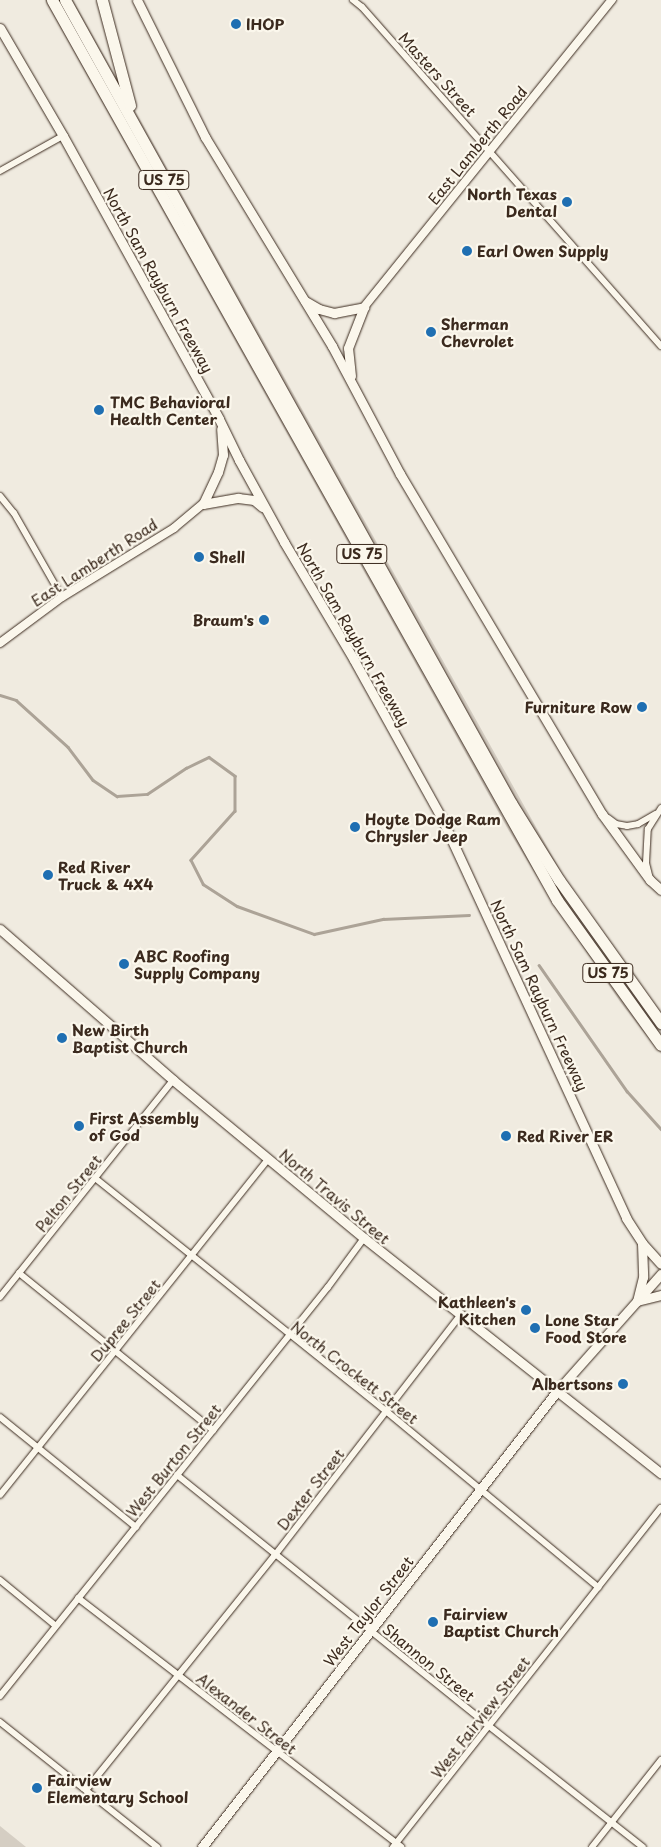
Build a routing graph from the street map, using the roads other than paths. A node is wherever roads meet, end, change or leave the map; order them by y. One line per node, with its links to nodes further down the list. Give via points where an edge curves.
1 (52, 0): 28 (highway, US 75, via 552,891)
2 (65, 0): 8 (highway, US 75)
3 (102, 0): 8 (highway)
4 (137, 0): 12 (main road, via 205,138)
5 (353, 0): 10 (street, Masters Street)
6 (612, 0): 10 (street, East Lamberth Road)
7 (0, 28): 9 (main road, North Sam Rayburn Freeway)
8 (136, 126): 27 (highway, US 75, via 511,803 559,880)
9 (63, 136): 11 (street); 16 (main road, North Sam Rayburn Freeway)
10 (489, 151): 13 (street, East Lamberth Road); 14 (street, Masters Street)
11 (0, 171)
12 (302, 300): 13 (main road, via 334,313); 15 (main road)
13 (364, 307): 15 (main road, via 348,348)
14 (661, 346)
15 (352, 382): 23 (main road, via 400,474)
16 (219, 419): 18 (main road, via 223,455); 19 (main road, North Sam Rayburn Freeway)
17 (0, 496): 20 (street, via 14,513)
18 (203, 504): 19 (main road, via 238,498 254,500); 20 (street, East Lamberth Road, via 174,528)
19 (267, 510): 33 (main road, North Sam Rayburn Freeway, via 442,819 626,1218)
20 (62, 597): 21 (street, East Lamberth Road)
21 (0, 643)
22 (659, 811): 23 (street, via 638,824 627,826 616,824); 24 (street, via 648,830 646,863)
23 (602, 814): 24 (main road)
24 (650, 880): 25 (main road)
25 (661, 890)
26 (0, 929): 29 (main road, North Travis Street)
27 (661, 1023)
28 (661, 1045)
29 (173, 1080): 30 (main road, North Travis Street); 31 (street, Pelton Street)
30 (268, 1159): 32 (main road, North Travis Street); 34 (street, Dupree Street)
31 (96, 1178): 34 (street, North Crockett Street); 36 (street, Pelton Street)
32 (364, 1238): 41 (main road, North Travis Street); 42 (street, West Burton Street)
33 (642, 1243): 35 (main road, North Sam Rayburn Freeway); 40 (main road, via 643,1277)
34 (192, 1256): 42 (street, North Crockett Street); 43 (street, Dupree Street)
35 (661, 1264)
36 (19, 1274): 39 (street, Pelton Street); 43 (street)
37 (661, 1274): 40 (main road, West Taylor Street)
38 (661, 1295): 40 (main road)
39 (0, 1297)
40 (637, 1301): 44 (main road, West Taylor Street)
41 (460, 1316): 44 (main road, North Travis Street); 45 (street, Dexter Street)
42 (289, 1335): 45 (street, North Crockett Street); 47 (street, West Burton Street)
43 (115, 1352): 47 (street); 48 (street, Dupree Street)
44 (557, 1391): 49 (main road, North Travis Street); 51 (main road, West Taylor Street)
45 (386, 1411): 51 (street, North Crockett Street); 55 (street, Dexter Street)
46 (0, 1417): 48 (street)
47 (213, 1430): 50 (street, West Burton Street)
48 (38, 1448): 52 (street, Dupree Street); 54 (street)
49 (661, 1473)
50 (178, 1474): 54 (street, West Burton Street); 55 (street, Shannon Street)
51 (481, 1489): 57 (street, North Crockett Street); 60 (main road, West Taylor Street)
52 (0, 1495)
53 (661, 1508): 57 (street, West Fairview Street)
54 (136, 1527): 58 (street, West Burton Street)
55 (275, 1555): 60 (street, Shannon Street); 61 (street, Dexter Street)
56 (0, 1580): 59 (street)
57 (598, 1587): 64 (street, West Fairview Street)
58 (78, 1598): 59 (street, West Burton Street); 61 (street, Alexander Street)
59 (56, 1626): 62 (street, West Burton Street)
60 (370, 1630): 64 (street, Shannon Street); 65 (main road, West Taylor Street)
61 (177, 1675): 65 (street, Alexander Street); 67 (street, Dexter Street)
62 (0, 1696)
63 (0, 1722): 67 (street)
64 (489, 1726): 68 (street, Shannon Street); 69 (street, West Fairview Street)
65 (276, 1752): 69 (street, Alexander Street); 71 (main road, West Taylor Street)
66 (661, 1760): 68 (street)
67 (86, 1790): 70 (street)
68 (612, 1822): 72 (street); 73 (street, Shannon Street)
69 (397, 1846)
70 (157, 1847)
71 (202, 1847)
72 (592, 1847)
73 (643, 1847)

